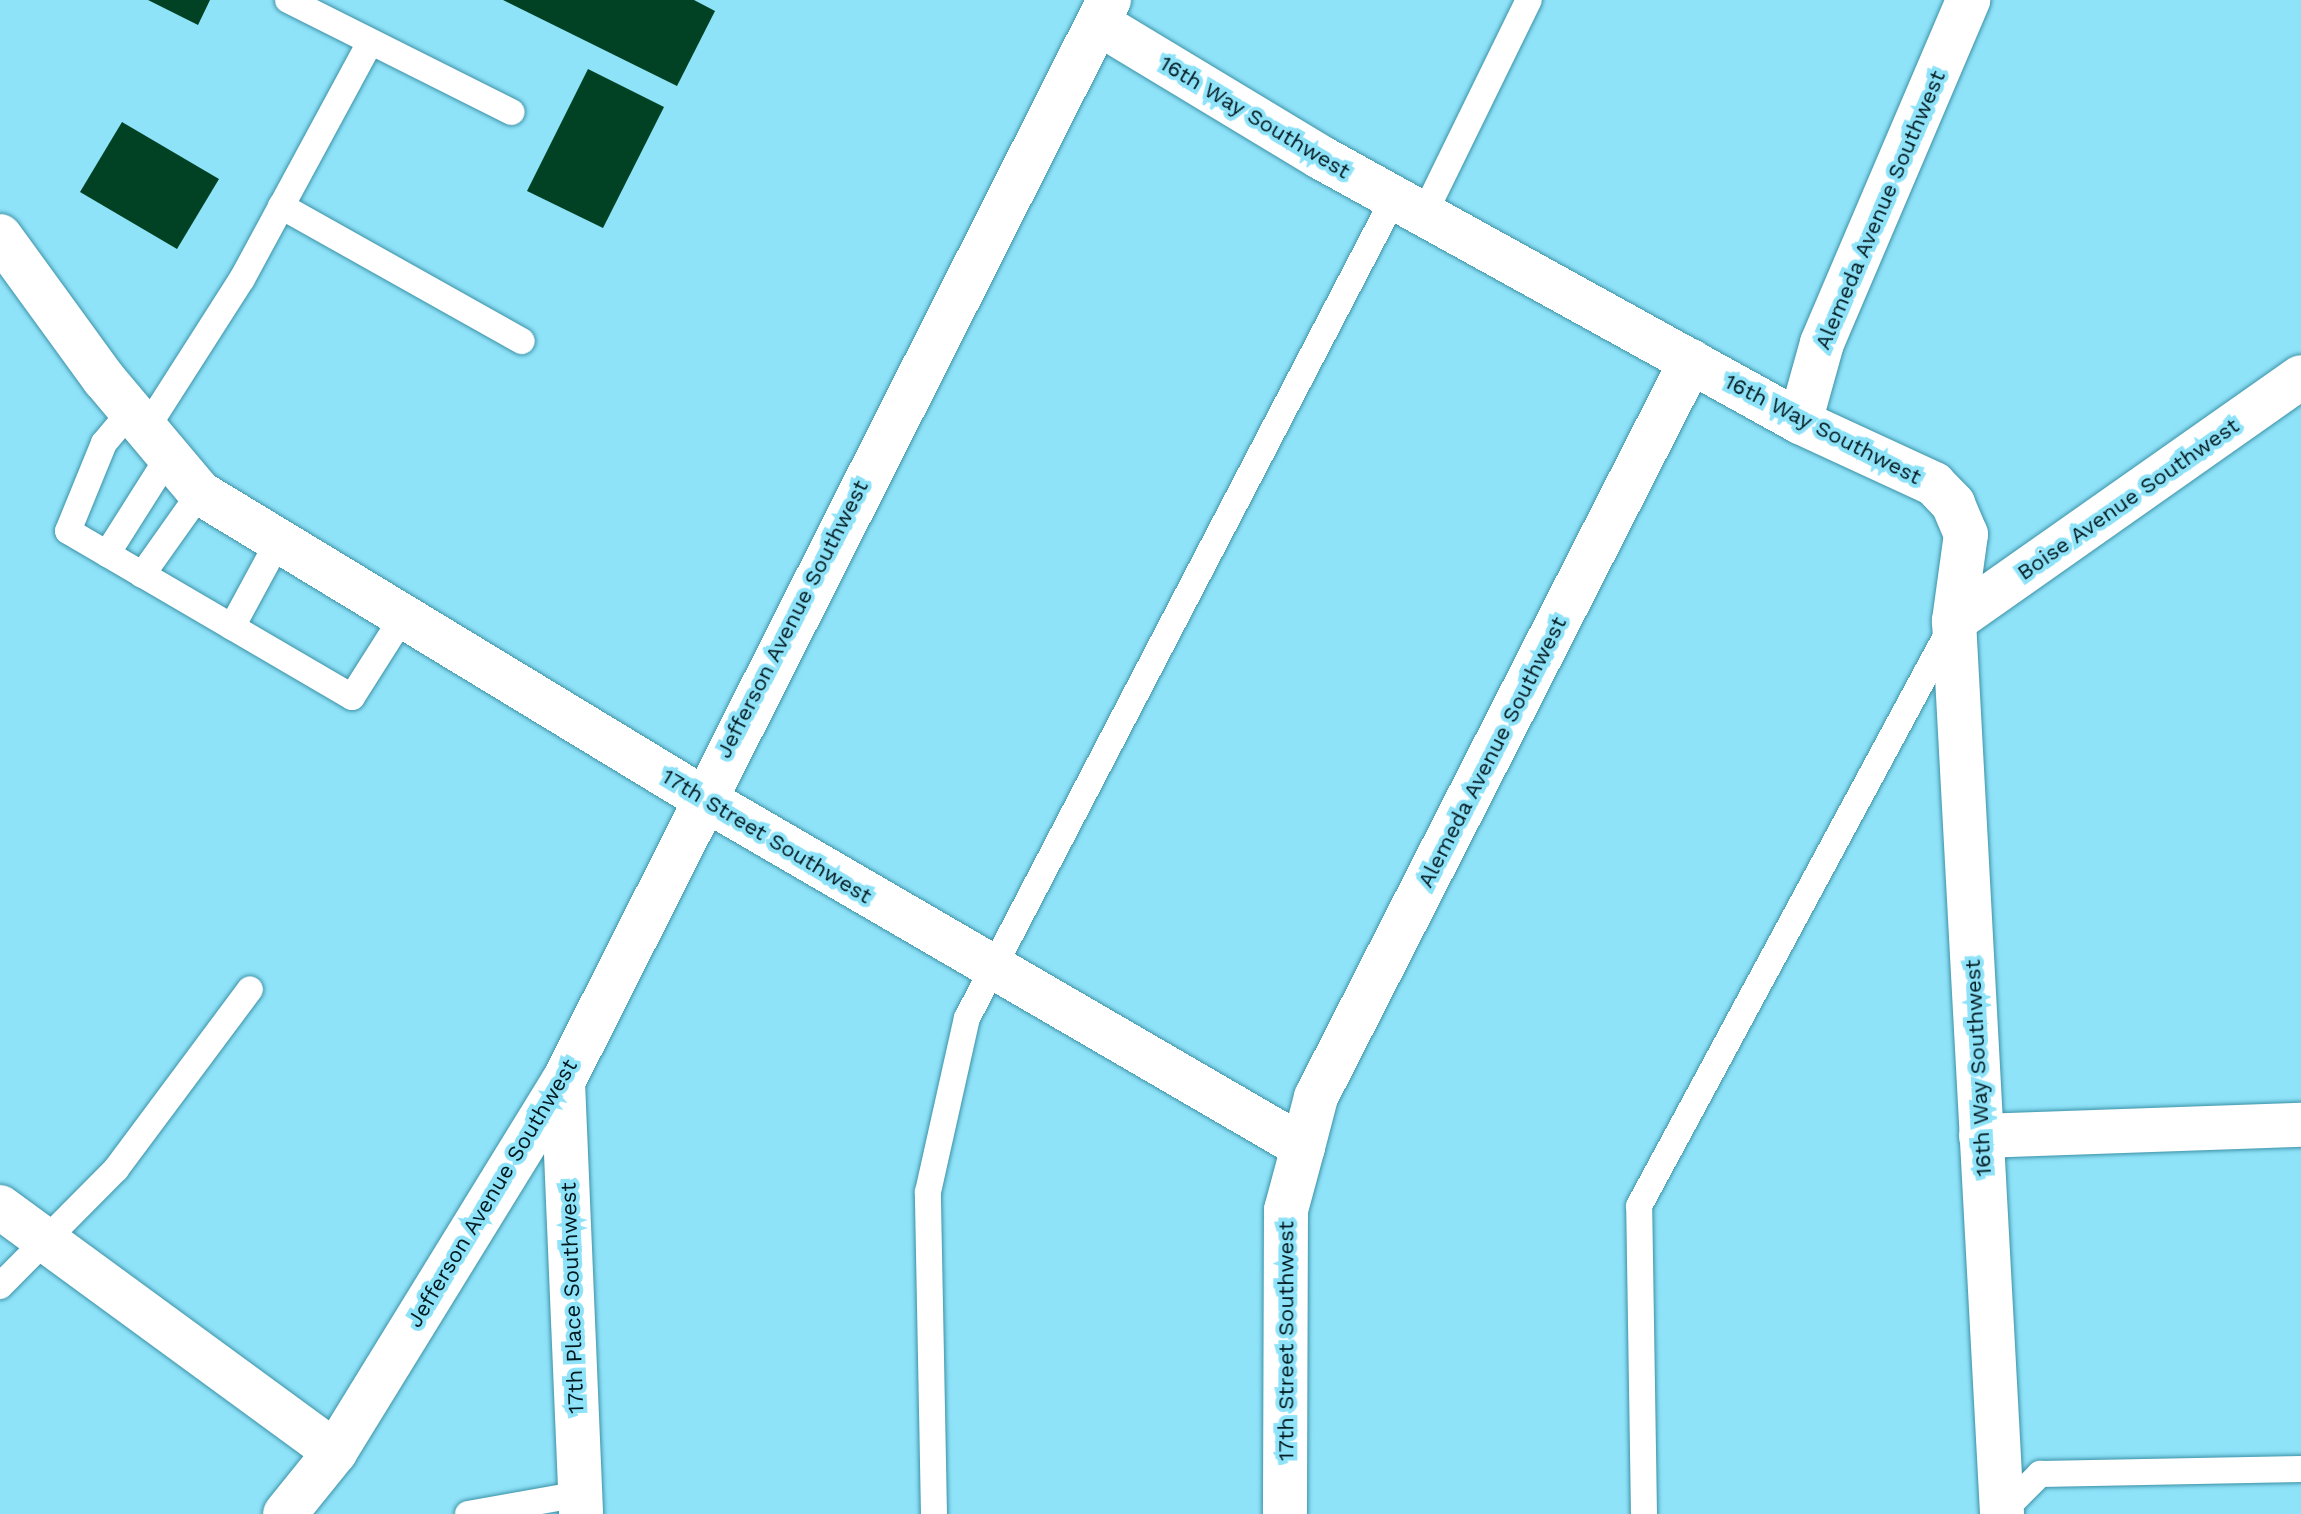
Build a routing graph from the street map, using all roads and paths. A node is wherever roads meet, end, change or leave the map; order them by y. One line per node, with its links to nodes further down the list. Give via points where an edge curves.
1 (288, 0): 5 (lane)
2 (1529, 0): 8 (lane)
3 (1968, 0): 13 (street, Alemeda Avenue Southwest, via 1822,343)
4 (1104, 12): 8 (street, 16th Way Southwest); 22 (street, Jefferson Avenue Southwest)
5 (369, 44): 6 (lane); 7 (lane)
6 (512, 112)
7 (281, 206): 10 (lane); 14 (lane)
8 (1409, 206): 11 (street, 16th Way Southwest); 23 (lane)
9 (0, 236): 14 (street, 17th Street Southwest)
10 (522, 341)
11 (1691, 361): 13 (street, 16th Way Southwest); 28 (street, Alemeda Avenue Southwest, via 1316,1097)
12 (2301, 377): 20 (street, Boise Avenue Southwest)
13 (1800, 422): 20 (street, 16th Way Southwest, via 1934,484 1953,504 1966,534 1967,565)
14 (148, 432): 15 (street, 17th Street Southwest); 17 (lane); 17 (lane, via 104,443 68,531)
15 (200, 493): 16 (street, 17th Street Southwest); 18 (lane)
16 (279, 540): 19 (street, 17th Street Southwest); 21 (lane)
17 (107, 554): 18 (lane)
18 (142, 575): 21 (lane)
19 (404, 615): 21 (lane, via 352,697); 22 (street, 17th Street Southwest)
20 (1954, 621): 27 (street, 16th Way Southwest); 40 (lane, via 1639,1206)
21 (232, 627)
22 (701, 797): 23 (street, 17th Street Southwest); 25 (street, Jefferson Avenue Southwest)
23 (993, 970): 28 (street, 17th Street Southwest); 38 (lane, via 967,1018 928,1192)
24 (250, 989): 30 (lane, via 116,1169)
25 (563, 1082): 32 (street, Jefferson Avenue Southwest); 34 (street, 17th Place Southwest)
26 (2301, 1125): 27 (street)
27 (1981, 1136): 35 (street, 16th Way Southwest)
28 (1303, 1147): 39 (street, 17th Street Southwest, via 1286,1210)
29 (0, 1207): 30 (street)
30 (46, 1241): 31 (lane); 32 (street)
31 (0, 1286)
32 (335, 1452): 36 (street, Jefferson Avenue Southwest)
33 (2301, 1469): 35 (lane, via 2040,1474)
34 (580, 1504): 37 (lane)
35 (2002, 1513)
36 (285, 1514)
37 (468, 1514)
38 (934, 1514)
39 (1285, 1514)
40 (1644, 1514)

